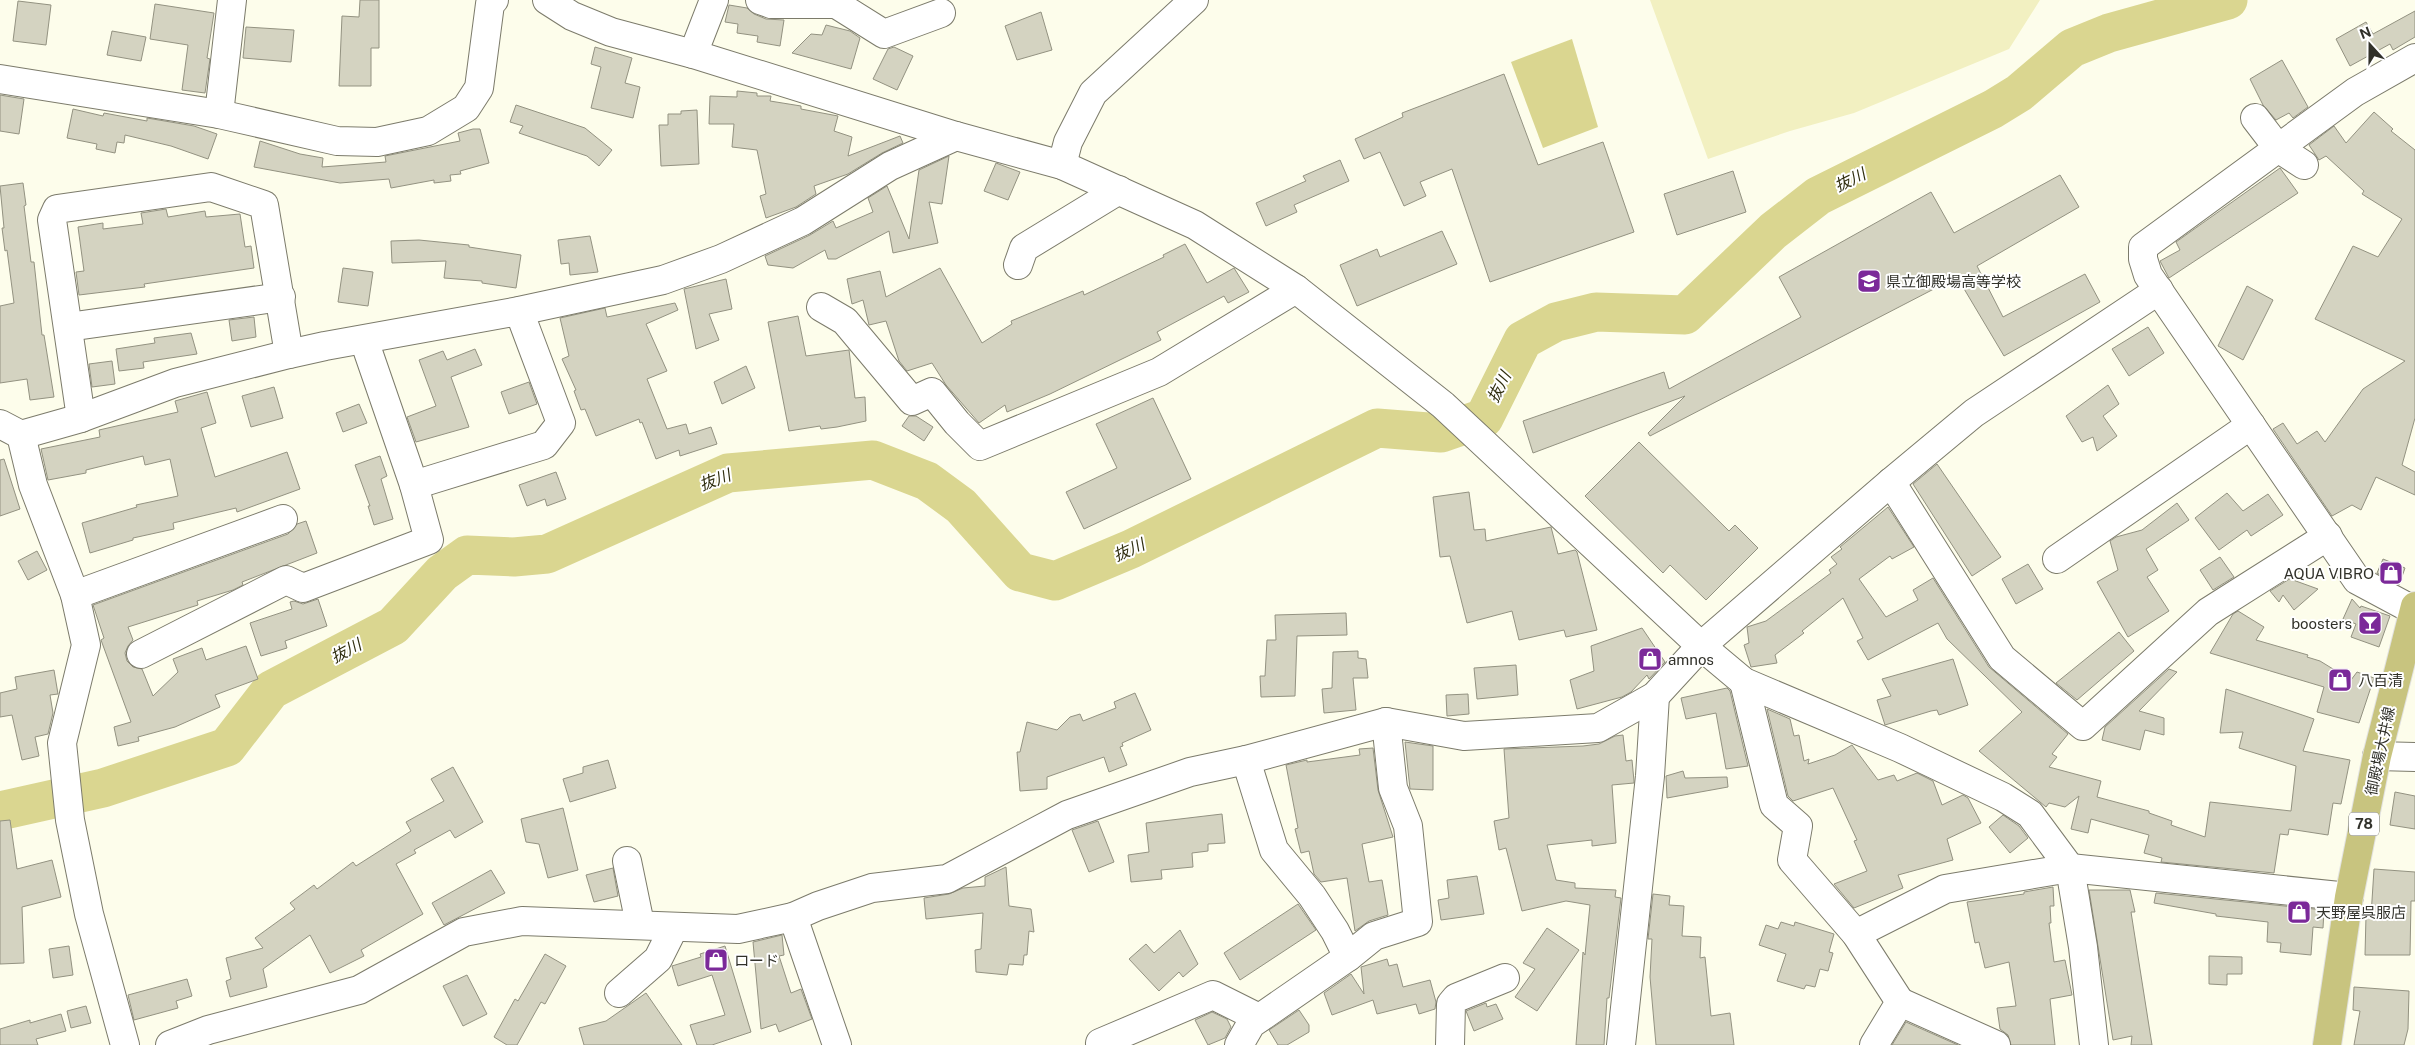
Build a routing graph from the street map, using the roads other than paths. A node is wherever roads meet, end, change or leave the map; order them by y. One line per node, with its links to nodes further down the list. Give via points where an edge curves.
1 (232, 0): 11 (street)
2 (494, 0): 11 (street, via 490,4 479,88 466,108 428,131 377,142 337,141)
3 (547, 0): 8 (street, via 572,16 611,32)
4 (714, 0): 8 (street)
5 (760, 0): 7 (street, via 771,4 836,4 884,34)
6 (1194, 0): 15 (street, via 1093,93 1068,142)
7 (941, 13)
8 (693, 54): 13 (street)
9 (2415, 58): 14 (street, via 2370,92)
10 (0, 79): 11 (street)
11 (219, 114)
12 (2255, 118): 14 (street)
13 (956, 136): 15 (street); 23 (street, via 890,166 803,221 721,259 663,280)
14 (2278, 148): 16 (street); 20 (street, via 2143,247 2148,276)
15 (1062, 165): 17 (street)
16 (2304, 165)
17 (1119, 190): 18 (street, via 1024,248); 19 (street, via 1195,225)
18 (1018, 265)
19 (1296, 289): 22 (street, via 1159,372 980,446 932,392 912,401 845,321); 37 (street, via 1443,405)
20 (2159, 290): 28 (street); 30 (street, via 1974,413)
21 (281, 298): 24 (street); 24 (street, via 264,206 211,187 57,209 52,220); 26 (street)
22 (821, 307)
23 (519, 311): 25 (street); 31 (street, via 561,423 544,445)
24 (68, 327): 27 (street)
25 (364, 340): 26 (street); 31 (street)
26 (289, 354): 27 (street, via 174,383)
27 (81, 418): 29 (street)
28 (2251, 424): 33 (street); 34 (street)
29 (11, 429): 35 (street)
30 (1891, 482): 33 (street, via 2002,658 2083,726 2208,612); 37 (street)
31 (414, 485): 38 (street, via 429,540 303,588 286,580)
32 (283, 519): 35 (street)
33 (2328, 536): 36 (street, via 2357,580)
34 (2057, 559)
35 (75, 595): 58 (street, via 86,645 62,743 70,820 89,914)
36 (2414, 608): 42 (main road, 御殿場大井線 / 78)
37 (1701, 646): 39 (street); 40 (street)
38 (141, 654)
39 (1744, 682): 46 (street, via 1900,748 2003,797 2030,814); 51 (street, via 1774,805 1798,826 1792,860)
40 (1655, 696): 41 (street, via 1598,728 1464,736); 63 (street, via 1649,786)
41 (1386, 722): 44 (street); 52 (street, via 1393,788 1408,826 1418,922 1374,936)
42 (2377, 756): 43 (street); 47 (main road, 御殿場大井線 / 78)
43 (2415, 757)
44 (1246, 760): 48 (street, via 1190,772 1067,815 947,879 872,888); 52 (street, via 1274,850 1312,896)
45 (627, 861): 49 (street)
46 (2070, 868): 47 (street); 51 (street, via 1945,889); 66 (street)
47 (2349, 897): 67 (main road, 御殿場大井線 / 78)
48 (793, 917): 50 (street, via 738,929); 60 (street)
49 (640, 924): 50 (street); 59 (street, via 522,921 464,932 359,990 208,1030)
50 (674, 926): 54 (street, via 658,959)
51 (1856, 934): 55 (street)
52 (1348, 956): 56 (street)
53 (1505, 978): 62 (street, via 1456,998 1451,1004)
54 (619, 993)
55 (1900, 1002): 64 (street); 65 (street)
56 (1259, 1018): 57 (street, via 1213,996); 61 (street, via 1251,1024)
57 (1100, 1043)
58 (125, 1045)
59 (170, 1045)
60 (836, 1045)
61 (1239, 1045)
62 (1450, 1045)
63 (1621, 1045)
64 (1874, 1045)
65 (1996, 1045)
66 (2094, 1045)
67 (2327, 1045)

